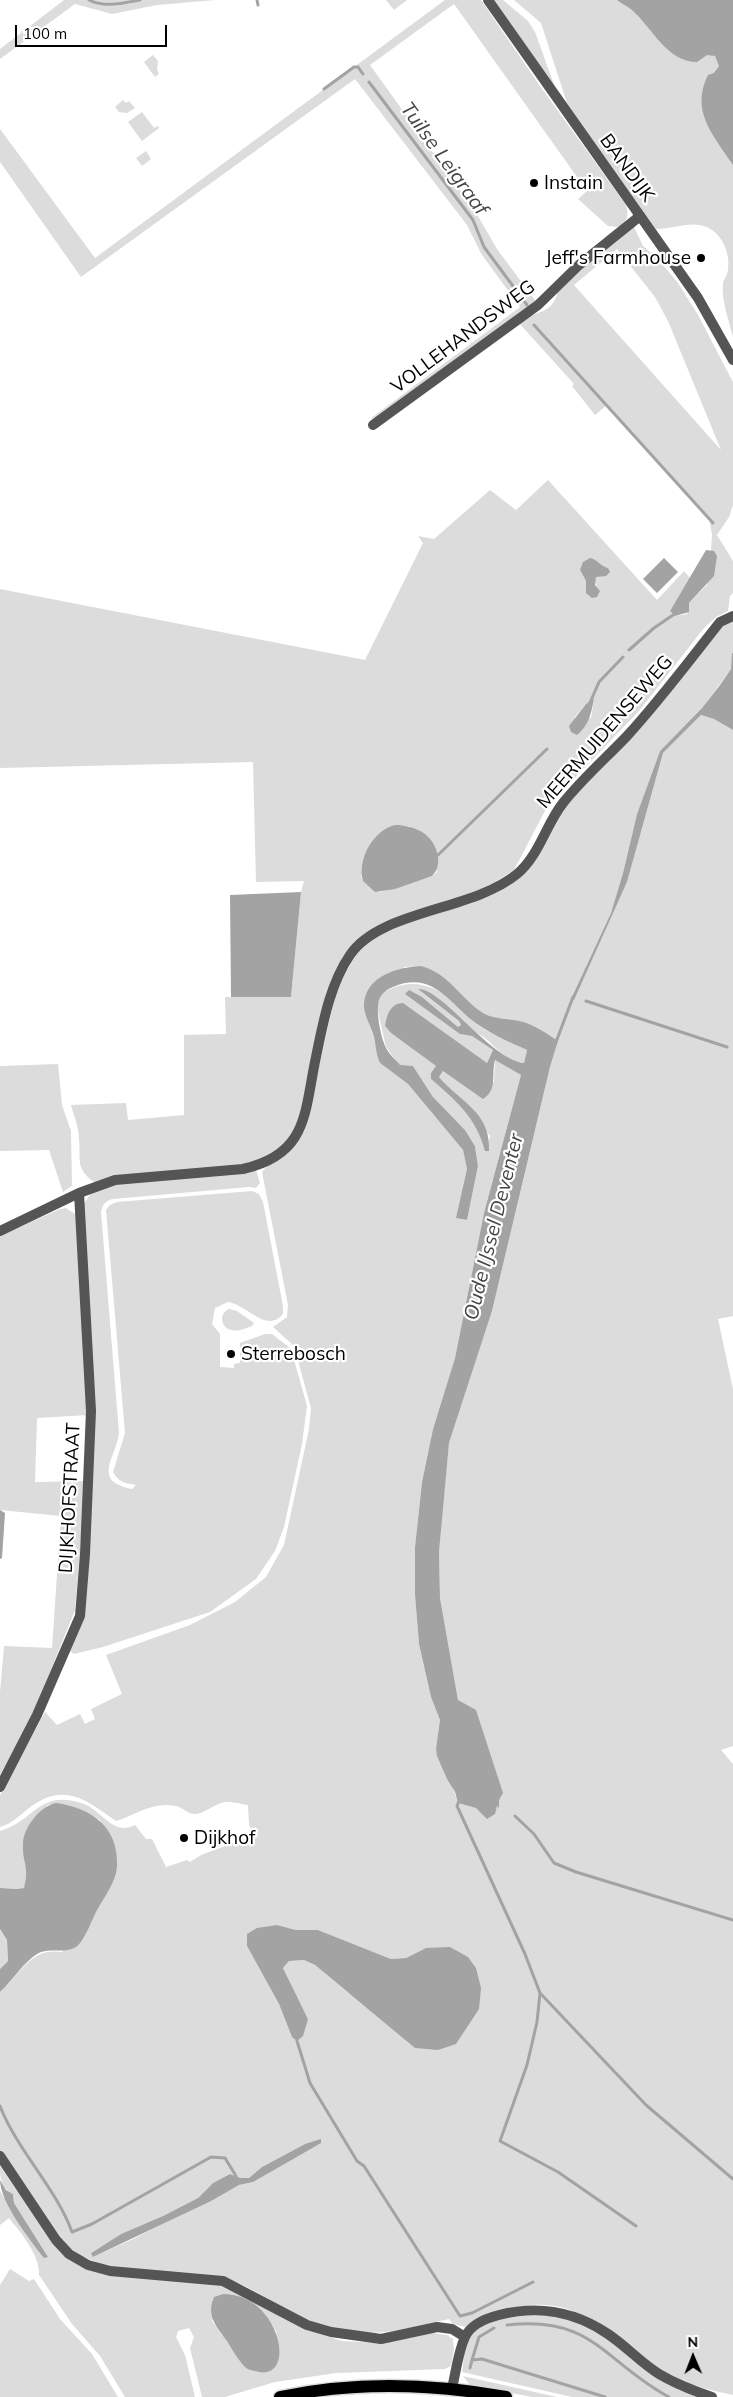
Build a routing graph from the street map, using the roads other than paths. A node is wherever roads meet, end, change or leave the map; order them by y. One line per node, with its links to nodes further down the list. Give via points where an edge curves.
1 (488, 0): 2 (street, BANDIJK)
2 (640, 216): 3 (street, BANDIJK, via 698,298); 4 (street, VOLLEHANDSWEG, via 579,265 538,305)
3 (733, 360)
4 (373, 425)
5 (733, 616): 6 (street, MEERMUIDENSEWEG, via 720,622 627,735 564,802 530,860 517,874 463,902 378,930 350,955 330,1001 306,1115 293,1140 278,1155 259,1166 124,1178)
6 (79, 1193): 7 (street, MEERMUIDENSEWEG); 8 (street, DIJKHOFSTRAAT, via 92,1411 80,1616 37,1715)
7 (0, 1231)
8 (0, 1787)
9 (0, 2156): 10 (street, via 56,2240 69,2254 88,2265 110,2271 223,2281 307,2325 331,2332 381,2338 437,2327 452,2329)
10 (465, 2337): 11 (street); 14 (street, via 475,2325 492,2316 536,2309 563,2313 609,2334 658,2374)
11 (452, 2388): 12 (main road, via 379,2385); 13 (main road)
12 (280, 2397)
13 (506, 2397)
14 (712, 2397)

